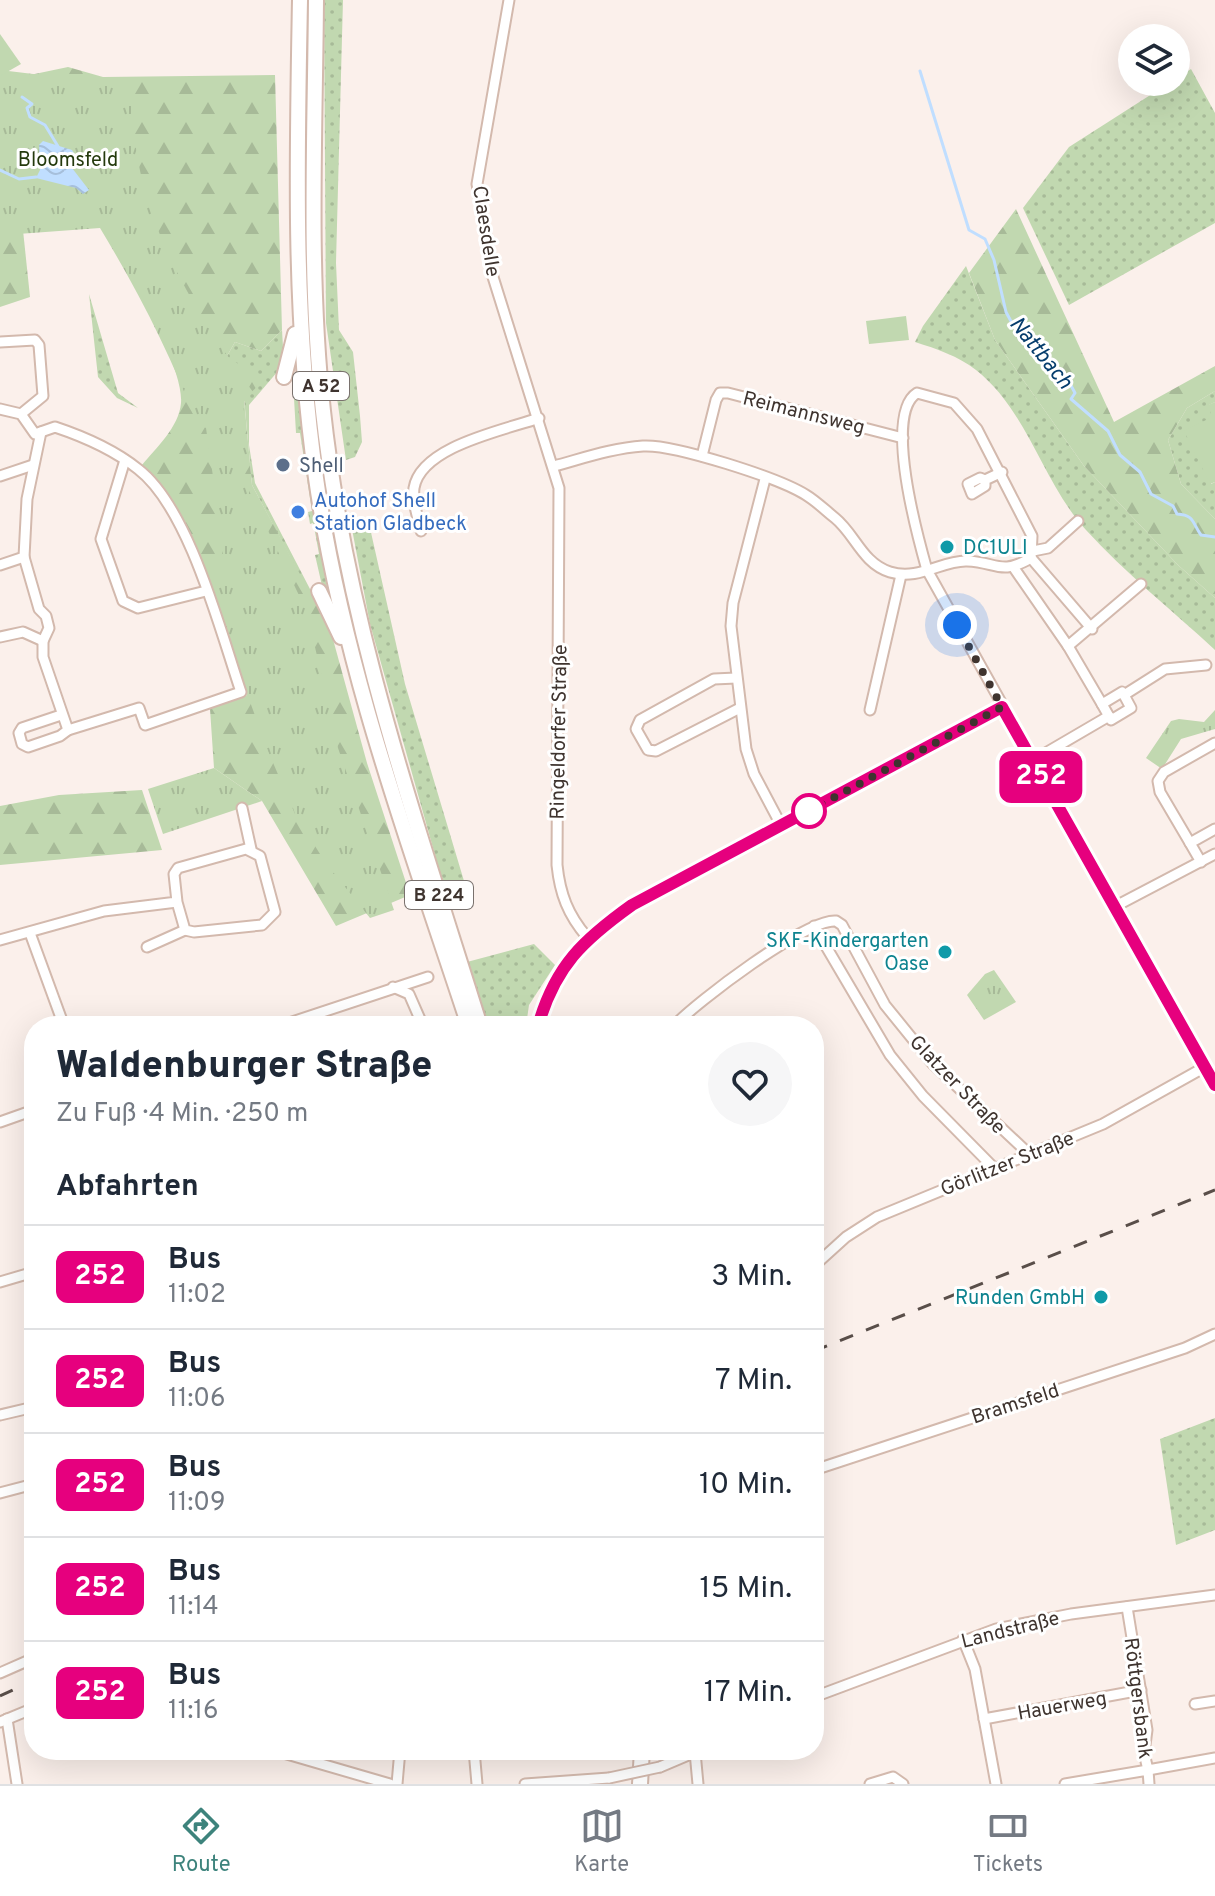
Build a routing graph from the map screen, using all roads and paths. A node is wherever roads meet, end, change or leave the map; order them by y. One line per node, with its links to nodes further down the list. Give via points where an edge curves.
1 (300, 0): 4 (highway, A 52)
2 (316, 0): 49 (highway, A 52, via 312,209 323,413 359,624)
3 (509, 0): 6 (street, Claesdelle, via 477,184 493,277)
4 (298, 290): 7 (highway); 36 (highway, A 52, via 317,482)
5 (0, 342): 9 (street, via 35,340 39,345 43,396)
6 (521, 365): 10 (street, Ringeldorfer Straße)
7 (284, 377)
8 (0, 409): 9 (street)
9 (21, 414): 11 (street, via 35,434)
10 (539, 418): 16 (street, Ringeldorfer Straße); 22 (street, via 446,449 430,461 414,484)
11 (41, 432): 14 (street, via 55,427); 15 (street)
12 (903, 438): 13 (street, Reimannsweg, via 720,393); 17 (street, via 911,397 917,393 954,403 977,429); 27 (street, via 913,519)
13 (702, 456): 16 (street, via 646,445); 19 (street)
14 (125, 460): 30 (street, via 168,501); 30 (street, via 101,539 123,601 138,608)
15 (33, 465): 18 (street); 24 (street)
16 (554, 466): 62 (street, Ringeldorfer Straße, via 560,508 557,865 559,890)
17 (1002, 472): 20 (street); 23 (street, via 1032,536)
18 (0, 476)
19 (765, 479): 28 (street, via 805,494 840,522 873,563); 38 (street, via 733,603)
20 (985, 480)
21 (1078, 521): 23 (street, via 1048,548)
22 (421, 531)
23 (1032, 554): 26 (street); 32 (street)
24 (24, 557): 25 (street); 34 (street, via 49,628)
25 (0, 565)
26 (1014, 568): 27 (street, via 969,561); 35 (street)
27 (927, 570): 28 (street); 41 (street)
28 (901, 575): 43 (street)
29 (1141, 584): 32 (street)
30 (206, 591): 46 (street, via 241,692 145,725 139,708)
31 (319, 591): 36 (highway)
32 (1092, 629): 35 (street)
33 (0, 637): 34 (street, via 23,632)
34 (43, 641): 44 (street)
35 (1068, 646): 40 (street)
36 (351, 653): 49 (highway, A 52)
37 (1206, 665): 39 (street, via 1165,669)
38 (736, 678): 42 (street); 42 (street, via 714,679 640,720 636,729 648,750 656,751)
39 (1124, 695): 40 (street); 45 (street, via 1131,708 1111,720)
40 (1102, 704): 45 (street)
41 (1002, 707): 48 (street); 51 (street)
42 (740, 708): 51 (street, via 754,774)
43 (870, 710)
44 (61, 715): 46 (street); 46 (street, via 22,728 20,738 28,747)
45 (1109, 716): 48 (street)
46 (68, 730)
47 (1215, 743): 53 (street, via 1164,772 1158,781)
48 (1032, 761): 58 (street)
49 (391, 768): 71 (highway, B 224); 72 (highway, B 224)
50 (242, 808): 54 (street)
51 (781, 825): 62 (street, via 632,905)
52 (1215, 829): 53 (street)
53 (1190, 843): 56 (street)
54 (251, 849): 57 (street, via 178,868); 60 (street, via 260,856 276,908 271,919 231,930)
55 (1215, 854): 56 (street)
56 (1201, 862): 58 (street)
57 (177, 902): 60 (street); 61 (street, via 104,911)
58 (1114, 907): 74 (street)
59 (814, 926): 67 (street); 78 (street, Glatzer Straße, via 830,920 842,925 885,1005 932,1063); 79 (street, Glatzer Straße, via 890,1055)
60 (185, 930): 64 (street)
61 (30, 933): 63 (street); 68 (street)
62 (587, 937): 73 (street, via 545,998)
63 (0, 940)
64 (147, 947)
65 (428, 977): 66 (street)
66 (393, 987): 69 (street); 70 (street, via 409,994)
67 (683, 1015)
68 (60, 1016)
69 (309, 1016)
70 (419, 1016)
71 (466, 1016)
72 (477, 1016)
73 (540, 1016)
74 (1205, 1067): 75 (street); 78 (street, Görlitzer Straße, via 1103,1124)
75 (1215, 1085)
76 (24, 1114): 77 (street)
77 (0, 1122)
78 (1028, 1153): 79 (street, Görlitzer Straße)
79 (993, 1167): 80 (street, Görlitzer Straße, via 877,1217)
80 (824, 1257)
81 (24, 1275): 82 (street)
82 (0, 1282)
83 (1215, 1334): 86 (street, Bramsfeld)
84 (24, 1409): 85 (street)
85 (0, 1415)
86 (824, 1467)
87 (24, 1487): 88 (street)
88 (0, 1493)
89 (1215, 1595): 90 (street, Landstraße)
90 (1127, 1607): 91 (street, Landstraße, via 1037,1620); 94 (street, Röttgersbank)
91 (963, 1639): 95 (street, Landstraße); 99 (street)
92 (24, 1662): 93 (street)
93 (0, 1673)
94 (1141, 1690): 99 (street, Hauerweg); 108 (street, Röttgersbank)
95 (824, 1693)
96 (1215, 1701): 97 (street)
97 (1195, 1704)
98 (24, 1712): 100 (street)
99 (984, 1719): 120 (street)
100 (3, 1720): 110 (street)
101 (1215, 1758): 108 (street, Röttgersbank)
102 (307, 1760): 111 (street)
103 (475, 1760): 113 (street)
104 (632, 1760): 115 (highway)
105 (641, 1760): 116 (highway)
106 (676, 1760): 114 (street, bridge, via 609,1778)
107 (697, 1760): 117 (street)
108 (1148, 1770): 121 (street); 122 (street)
109 (398, 1779): 112 (street)
110 (17, 1784)
111 (390, 1784)
112 (406, 1784)
113 (477, 1784)
114 (525, 1784)
115 (631, 1784)
116 (640, 1784)
117 (698, 1784)
118 (870, 1784): 119 (street, via 893,1777)
119 (903, 1784)
120 (996, 1784)
121 (1065, 1784)
122 (1149, 1784)

